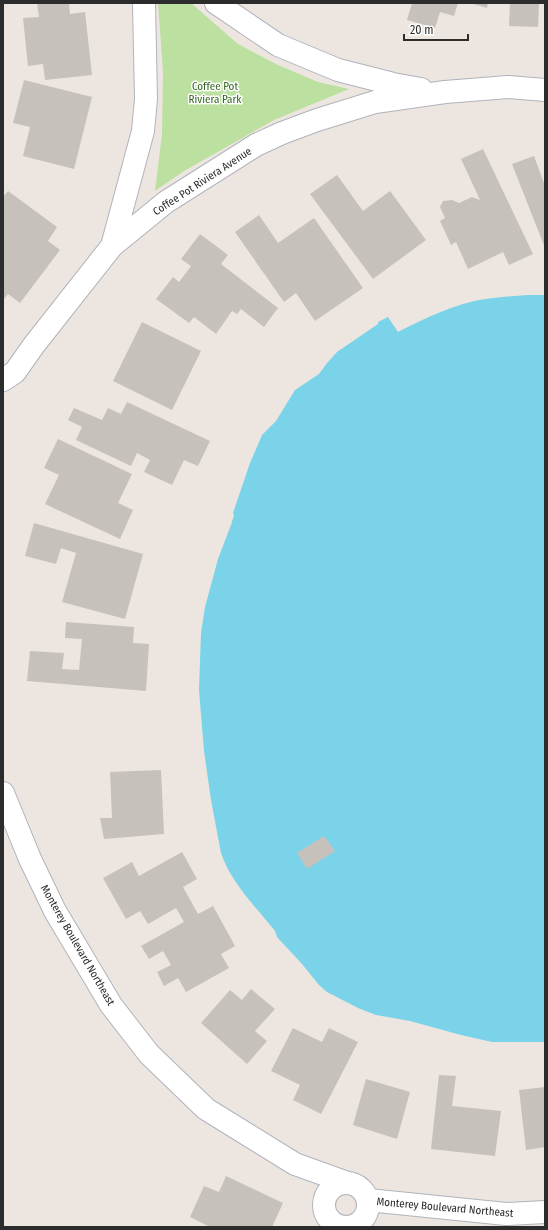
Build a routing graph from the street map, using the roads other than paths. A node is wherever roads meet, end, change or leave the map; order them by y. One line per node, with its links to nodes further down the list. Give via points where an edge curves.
1 (144, 3): 5 (street, via 146,99 143,131)
2 (216, 3): 4 (street, Coffee Pot Riviera Avenue, via 278,45 338,70 394,84)
3 (545, 90): 4 (street, Coffee Pot Riviera Avenue, via 508,87)
4 (445, 92): 5 (street, Coffee Pot Riviera Avenue, via 375,102 317,120 256,145 166,202)
5 (112, 246): 6 (street, Coffee Pot Riviera Avenue, via 34,345 16,372)
6 (3, 380)
7 (3, 793): 8 (street, Monterey Boulevard Northeast, via 55,911 111,1005 149,1054 206,1109)
8 (295, 1164): 9 (street, Monterey Boulevard Northeast); 10 (street, Monterey Boulevard Northeast)
9 (345, 1182): 10 (street, via 332,1187); 11 (street, via 360,1187)
10 (324, 1199): 13 (street, via 324,1210)
11 (368, 1200): 12 (street, Monterey Boulevard Northeast, via 506,1214); 14 (street, via 366,1214)
12 (545, 1212)
13 (331, 1224): 14 (street, via 343,1227)
14 (356, 1226)

